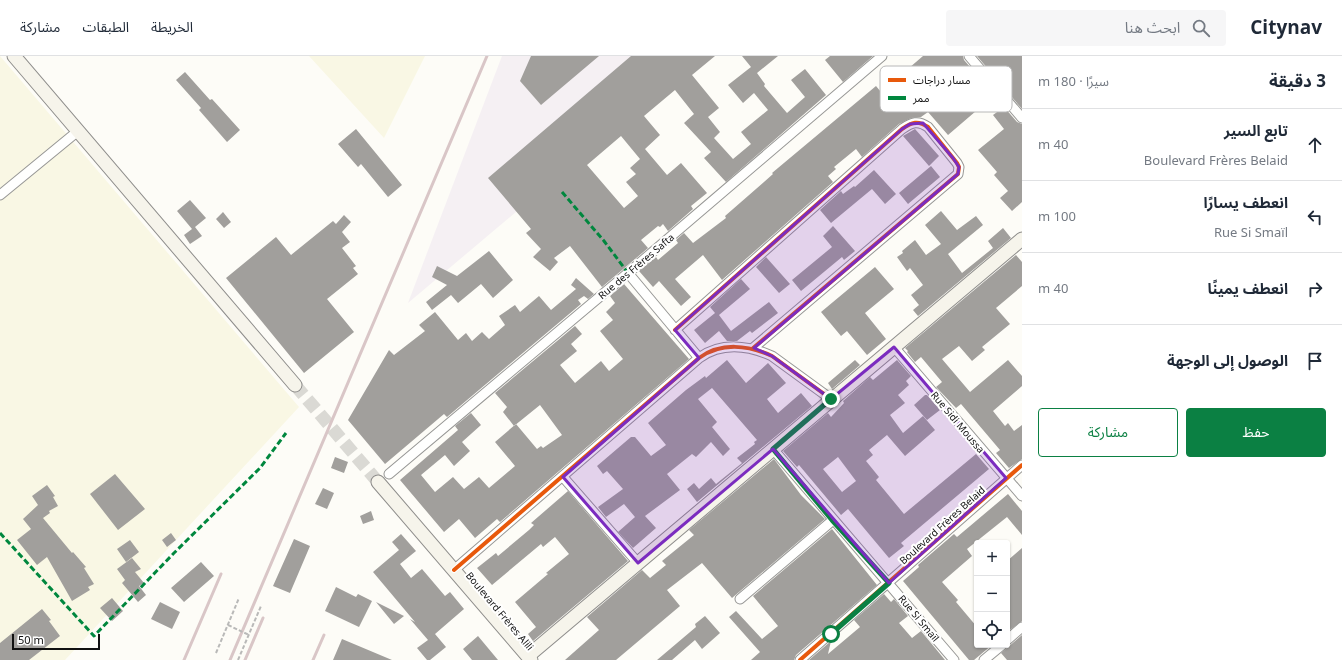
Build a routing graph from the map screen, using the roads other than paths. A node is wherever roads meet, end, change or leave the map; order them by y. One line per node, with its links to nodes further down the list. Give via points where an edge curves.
1 (14, 56): 7 (main road)
2 (882, 56): 10 (street, Rue des Frères Safta)
3 (969, 56): 4 (street)
4 (978, 66)
5 (1012, 106): 6 (street)
6 (1022, 118)
7 (78, 131): 8 (street); 15 (main road)
8 (0, 195)
9 (1021, 242): 12 (main road)
10 (628, 273): 11 (street); 20 (street, Rue des Frères Safta)
11 (675, 330): 13 (street, via 902,129 917,122 928,127 957,163 958,174); 14 (street)
12 (894, 347): 16 (main road); 21 (street, Rue Sidi Moussa)
13 (752, 349): 14 (street, via 720,347); 16 (street, via 772,356)
14 (699, 358): 19 (street)
15 (295, 385)
16 (831, 399): 17 (main road)
17 (773, 449): 23 (street, Rue Si Smaïl); 24 (main road)
18 (1022, 465): 21 (street, Boulevard Frères Belaid)
19 (563, 477): 24 (street); 25 (street)
20 (384, 478): 25 (main road, Boulevard Frères Alili)
21 (1006, 478): 22 (street, Rue Sidi Moussa); 26 (street, Boulevard Frères Belaid)
22 (1022, 496)
23 (832, 520): 26 (street, Rue Si Smaïl); 27 (street)
24 (638, 563): 31 (main road)
25 (454, 570): 31 (main road, Boulevard Frères Alili)
26 (889, 583): 32 (street, Boulevard Frères Belaid); 33 (street, Rue Si Smaïl)
27 (740, 599)
28 (1022, 627): 29 (street)
29 (1010, 637)
30 (998, 648): 34 (street)
31 (530, 658)
32 (800, 660)
33 (954, 660)
34 (984, 660)

